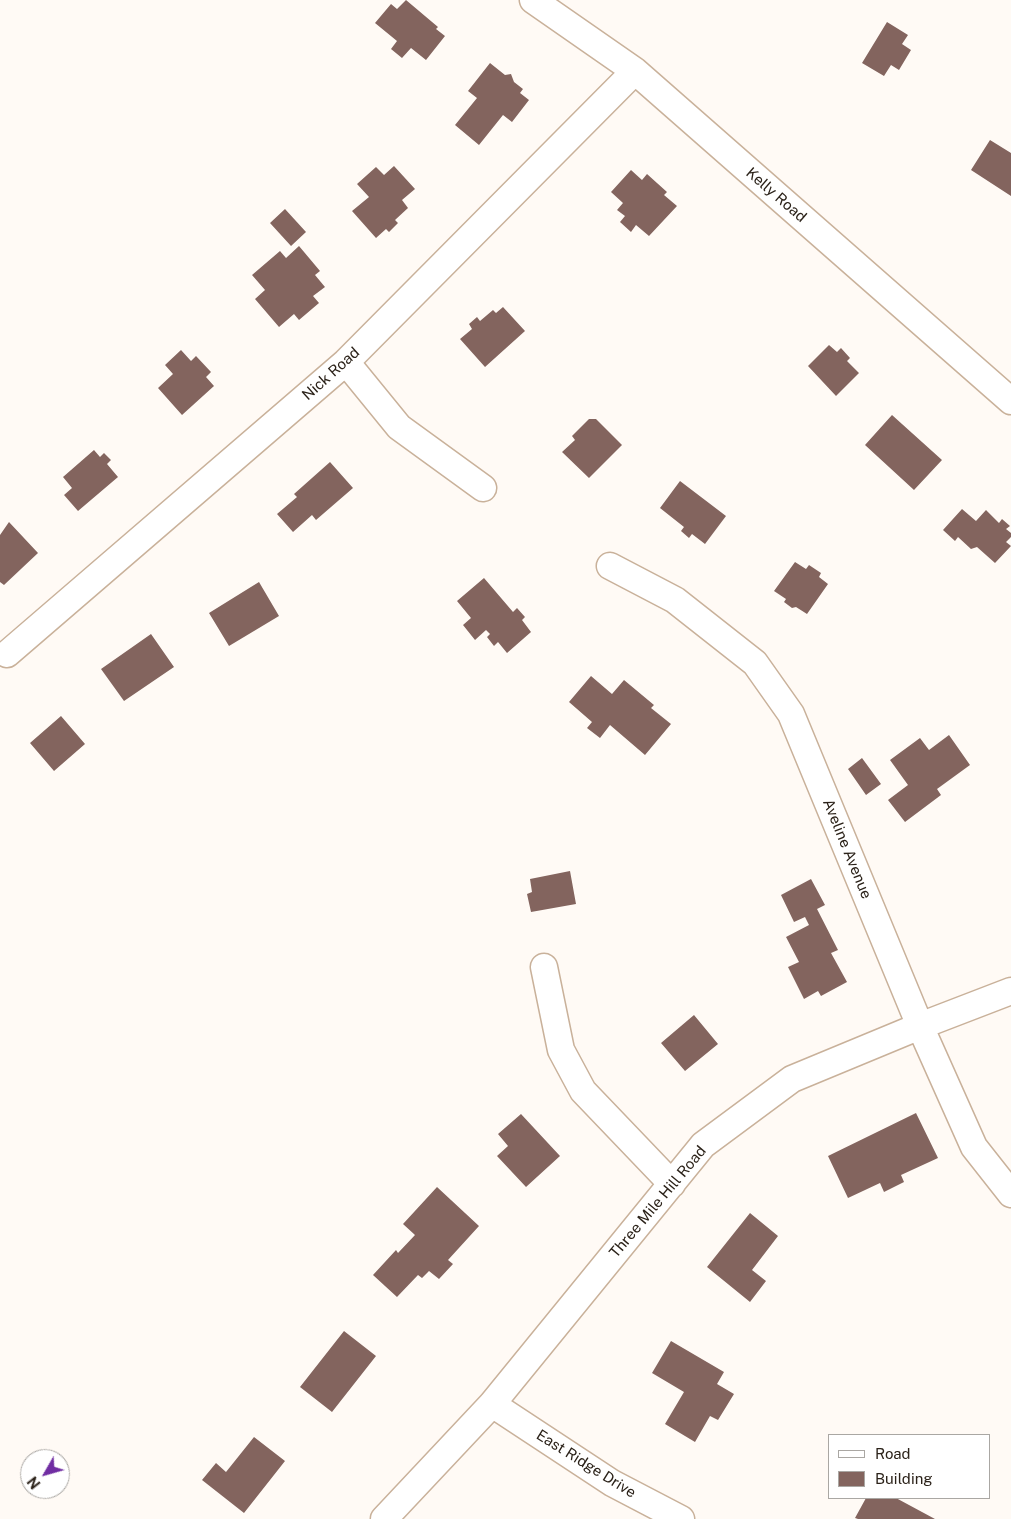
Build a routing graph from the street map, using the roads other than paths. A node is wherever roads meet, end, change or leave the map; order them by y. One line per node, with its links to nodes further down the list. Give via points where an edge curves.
1 (533, 0): 2 (street, Kelly Road)
2 (635, 71): 3 (street, Nick Road); 4 (street, Kelly Road)
3 (346, 362): 5 (street, via 399,427); 7 (street, Nick Road)
4 (1011, 401)
5 (483, 488)
6 (610, 566): 10 (street, Aveline Avenue, via 675,600 756,662 791,714)
7 (7, 654)
8 (544, 967): 11 (street, via 561,1050 583,1091)
9 (1011, 991): 10 (street, Three Mile Hill Road)
10 (920, 1026): 11 (street, Three Mile Hill Road, via 792,1079 703,1145); 12 (street, Aveline Avenue, via 974,1147)
11 (672, 1184): 13 (street, Three Mile Hill Road)
12 (1011, 1194)
13 (492, 1404): 14 (street, Three Mile Hill Road); 15 (street, East Ridge Drive, via 612,1483)
14 (384, 1519)
15 (681, 1519)

